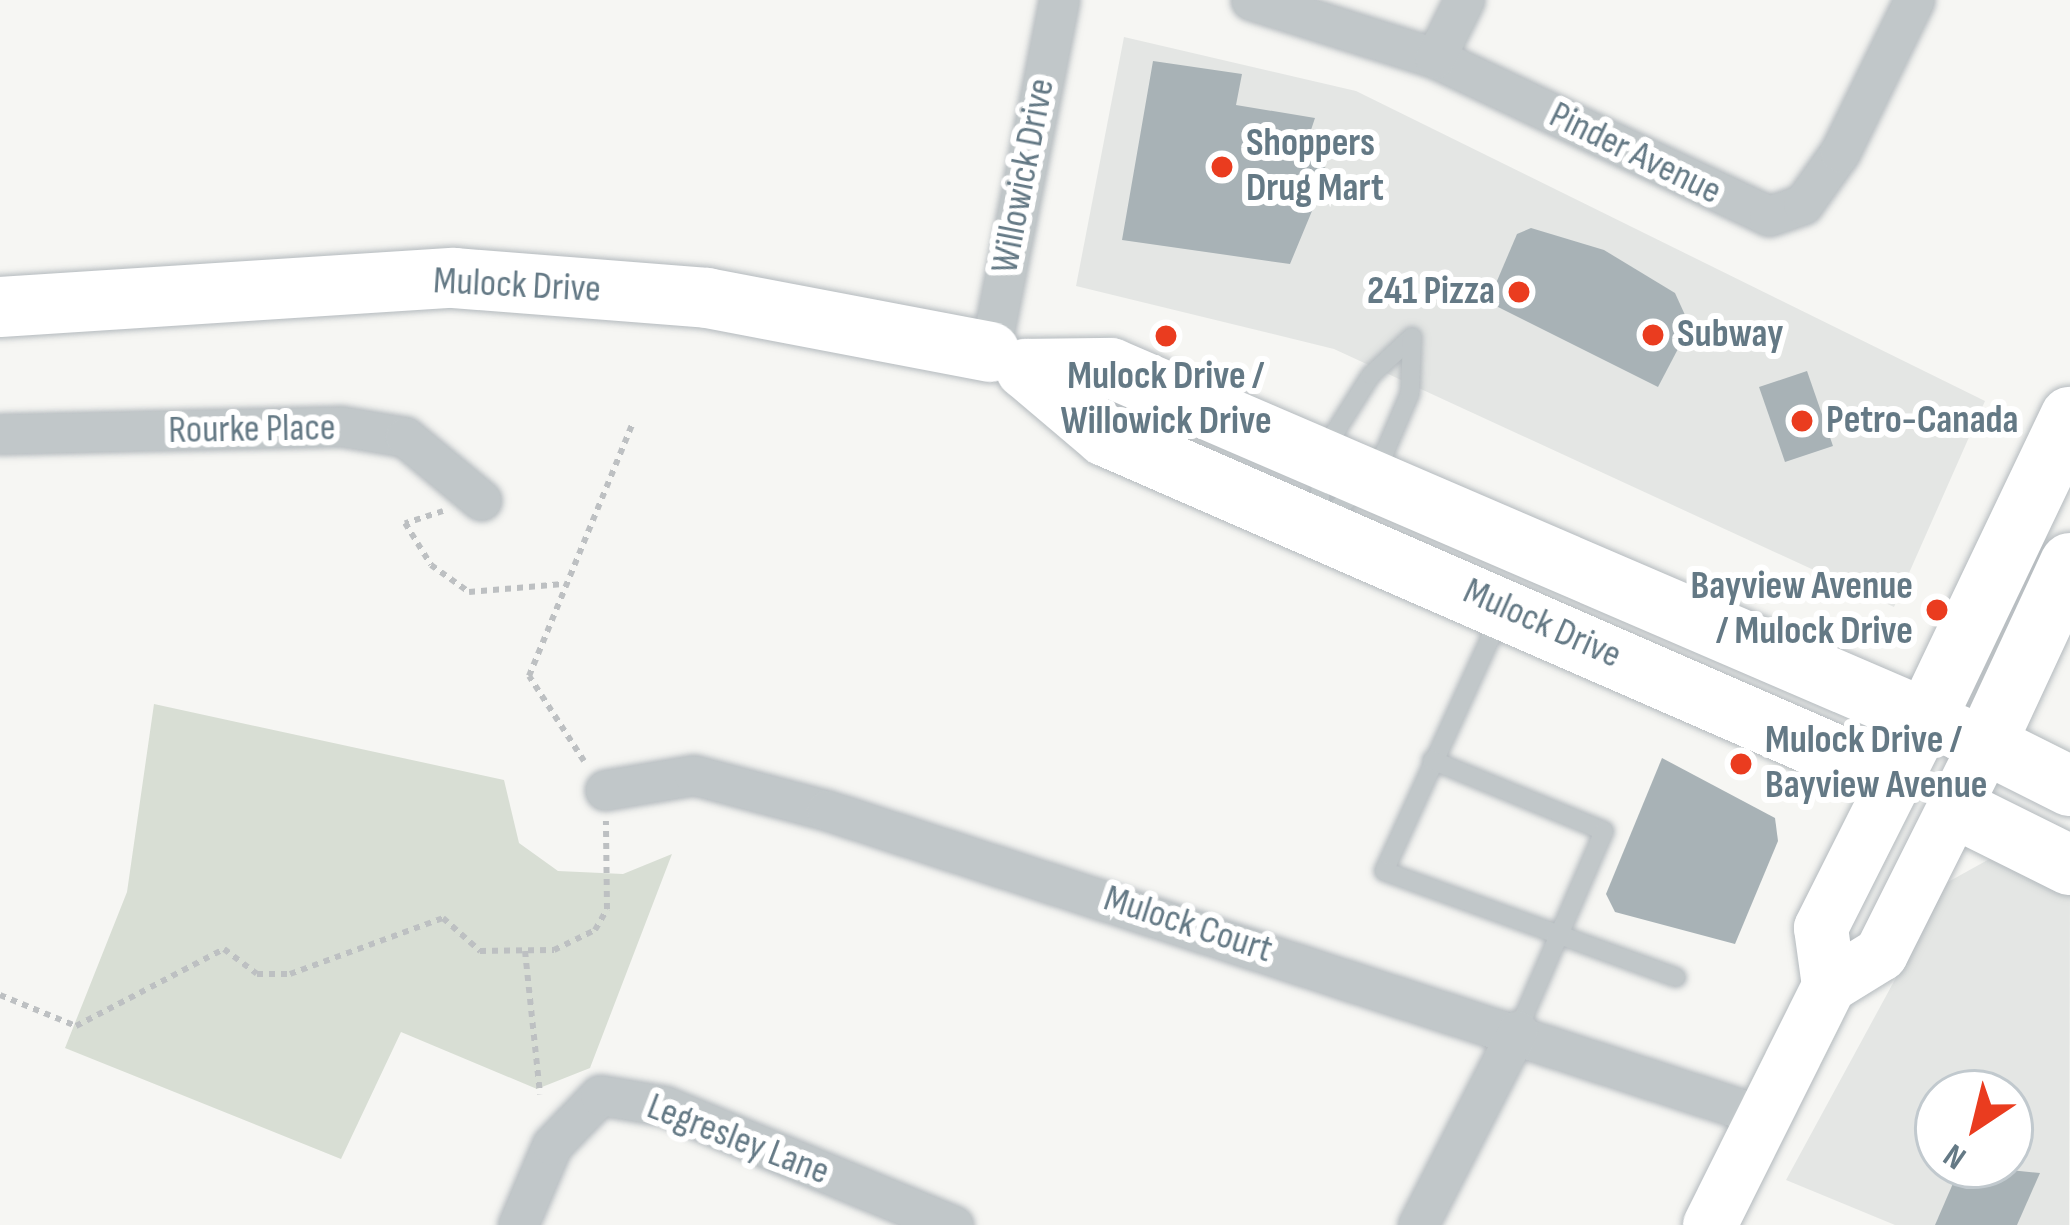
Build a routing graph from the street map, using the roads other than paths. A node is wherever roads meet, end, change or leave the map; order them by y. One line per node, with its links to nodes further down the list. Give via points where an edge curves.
1 (1059, 0): 7 (street, Willowick Drive)
2 (1251, 0): 5 (street, Pinder Avenue)
3 (1464, 0): 5 (street)
4 (1914, 0): 5 (street, Pinder Avenue, via 1840,152 1802,204 1769,216)
5 (1435, 58)
6 (0, 307): 7 (main road, Mulock Drive, via 454,278 707,298)
7 (1008, 360): 10 (main road, Mulock Drive, via 1112,368); 12 (main road, Mulock Drive, via 1105,436)
8 (2070, 417): 15 (main road)
9 (0, 434): 11 (street, Rourke Place, via 340,426 405,437)
10 (1348, 464): 10 (lane, via 1410,393 1412,338 1371,375); 12 (lane); 12 (lane); 15 (main road, Mulock Drive)
11 (481, 500)
12 (1319, 526): 14 (main road, Mulock Drive)
13 (2070, 563): 16 (main road)
14 (1505, 607): 17 (lane); 18 (main road, Mulock Drive)
15 (1926, 718): 16 (main road, Mulock Drive); 18 (main road)
16 (1986, 744): 19 (main road, Mulock Drive); 21 (main road)
17 (1432, 760): 23 (lane, via 1604,831); 23 (lane, via 1384,871)
18 (1893, 780): 21 (main road, Mulock Drive); 25 (main road, via 1821,928)
19 (2070, 786)
20 (605, 790): 26 (street, Mulock Court, via 694,775)
21 (1957, 809): 22 (main road, Mulock Drive); 25 (main road, via 1881,954)
22 (2070, 865)
23 (1559, 935): 24 (lane); 26 (lane)
24 (1676, 977)
25 (1829, 986): 27 (main road)
26 (1518, 1030): 27 (street, Mulock Court); 30 (street)
27 (1763, 1116): 31 (main road)
28 (518, 1225): 29 (street, Legresley Lane, via 552,1145 600,1095 665,1106)
29 (953, 1225)
30 (1418, 1225)
31 (1710, 1225)

